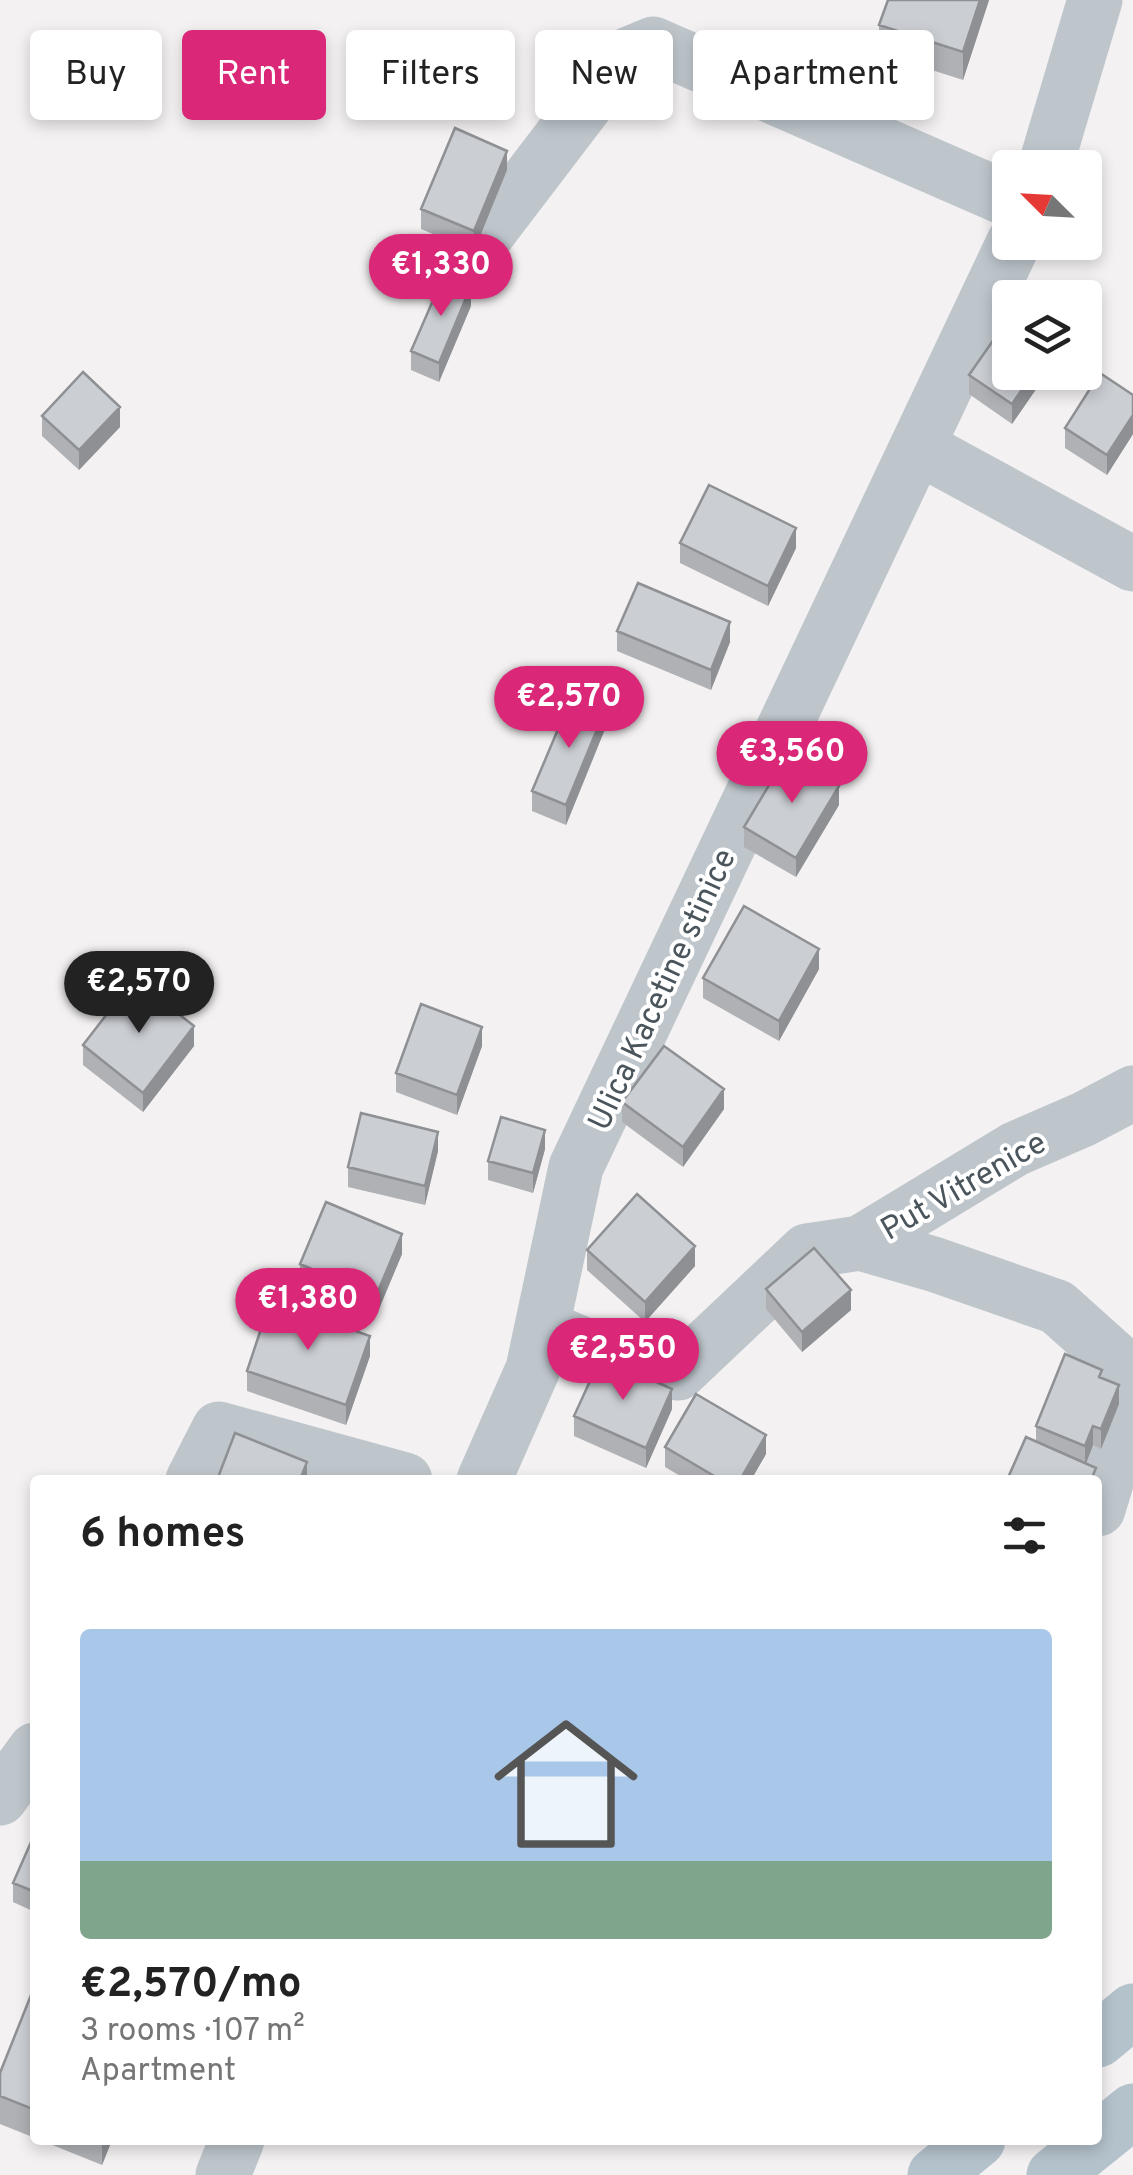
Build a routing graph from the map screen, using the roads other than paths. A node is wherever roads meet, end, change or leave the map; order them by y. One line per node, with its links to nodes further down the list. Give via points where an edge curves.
1 (1095, 0): 2 (street)
2 (1050, 150)
3 (992, 192): 4 (street, via 653,44 622,57)
4 (484, 238)
5 (1006, 260): 6 (street, Ulica Kacetine stinice)
6 (918, 446): 7 (street); 10 (street, Ulica Kacetine stinice, via 576,1167)
7 (1133, 564)
8 (1133, 1093): 9 (street, Put Vitrenice, via 1015,1148)
9 (860, 1243): 10 (street, Put Vitrenice, via 807,1251 678,1373 636,1367); 14 (street, via 1057,1307 1124,1367 1129,1406)
10 (542, 1327): 13 (street, Ulica Kacetine stinice, via 533,1369)
11 (196, 1475): 12 (street, via 220,1429)
12 (387, 1475)
13 (486, 1475)
14 (1102, 1496)
15 (30, 1757): 16 (street)
16 (0, 1798)
17 (1133, 2011): 18 (main road)
18 (1102, 2037)
19 (1133, 2111): 20 (main road)
20 (1102, 2136)
21 (235, 2145): 24 (street)
22 (972, 2145): 25 (main road)
23 (1091, 2145): 26 (main road)
24 (223, 2175)
25 (936, 2175)
26 (1054, 2175)

